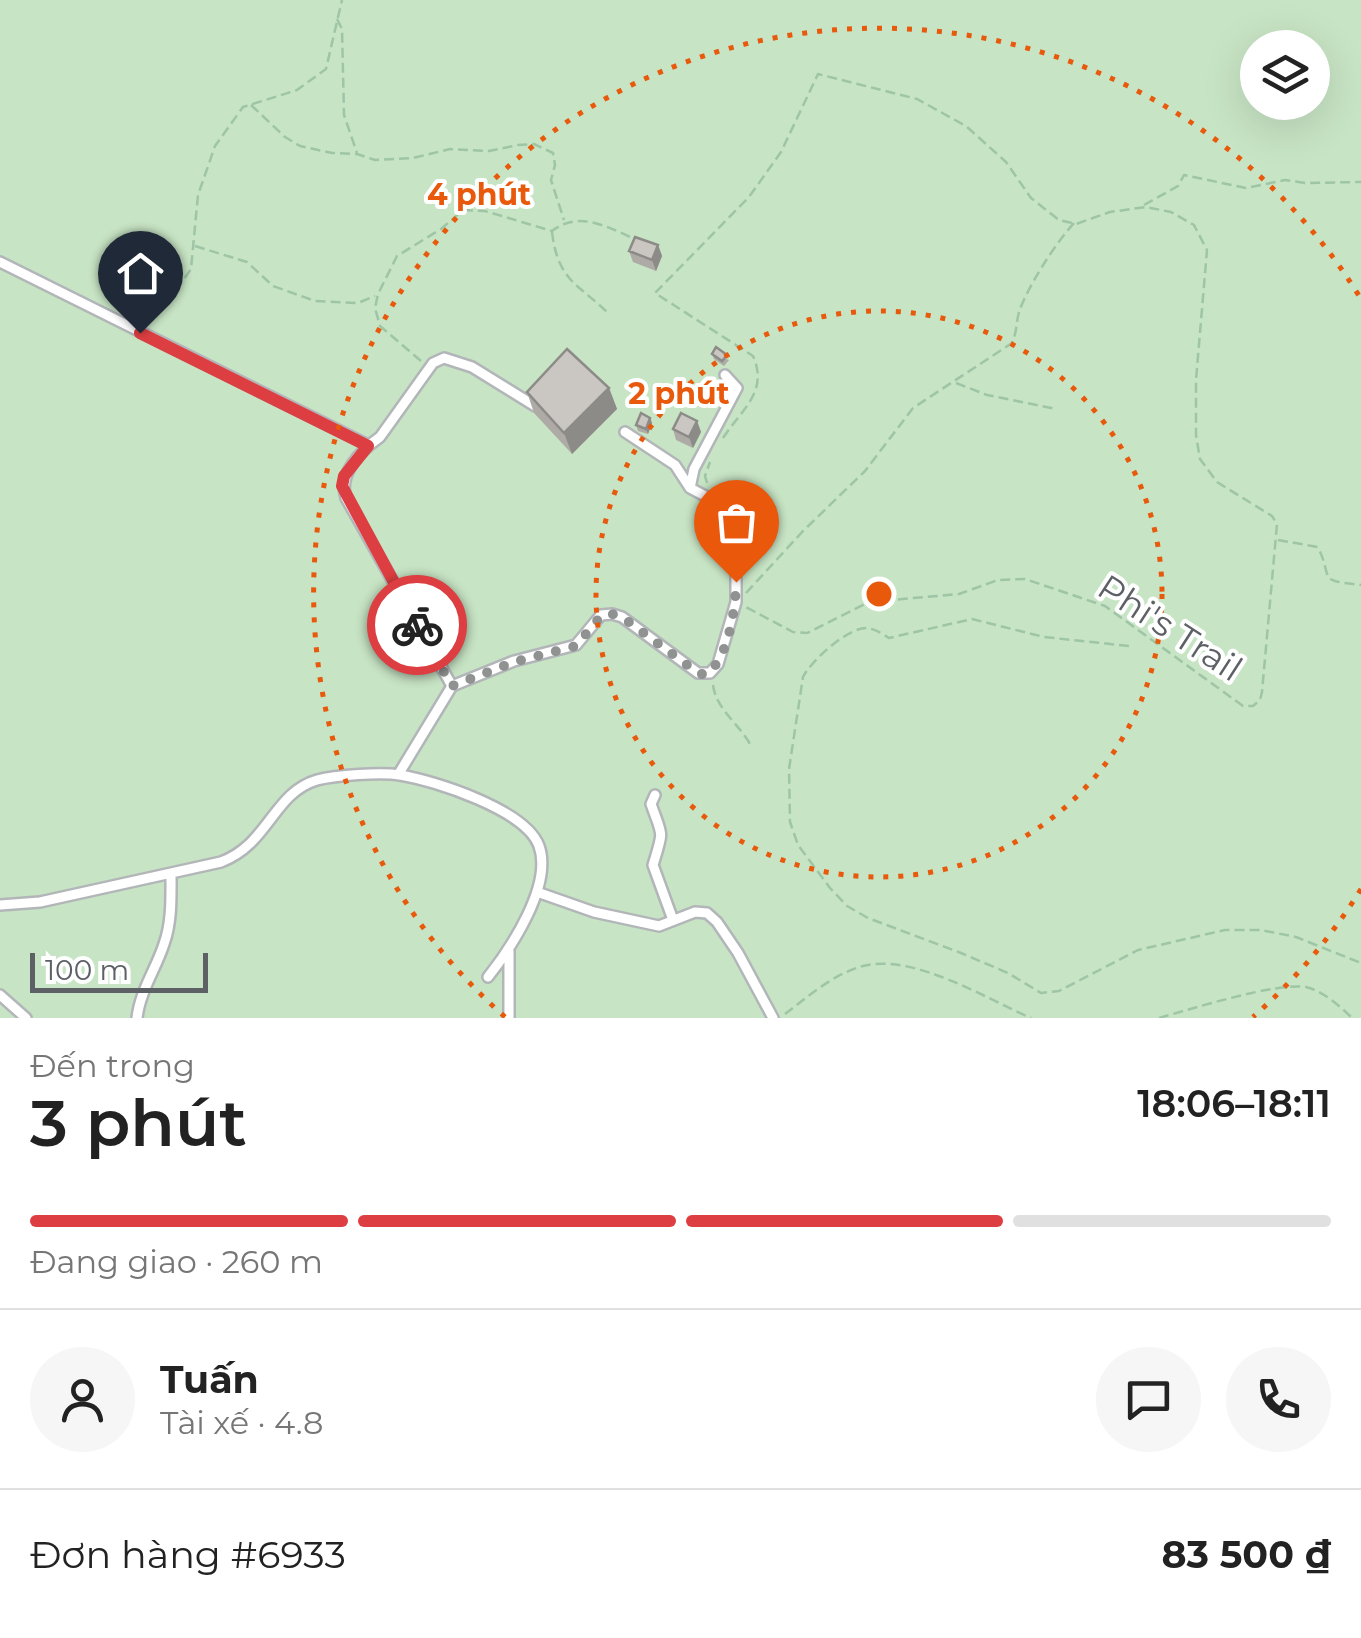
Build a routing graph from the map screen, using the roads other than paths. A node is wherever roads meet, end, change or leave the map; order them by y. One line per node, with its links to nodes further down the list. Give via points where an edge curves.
1 (0, 262): 5 (street)
2 (726, 375): 6 (street, via 737,388)
3 (545, 394): 5 (street, via 534,406 472,367 444,358)
4 (625, 432): 6 (street, via 675,465)
5 (368, 446): 7 (street, via 344,476 346,498)
6 (690, 488): 7 (street, via 723,514 736,557 736,602 714,669 698,673 612,614 601,616 576,646)
7 (452, 686): 8 (street)
8 (398, 774): 10 (street, via 305,784 237,856); 11 (street, via 468,794 533,836 540,848)
9 (655, 795): 13 (street, via 651,804 663,838 653,865)
10 (171, 874): 12 (street); 18 (street, via 164,947)
11 (538, 892): 13 (street, via 646,924); 14 (street)
12 (0, 905)
13 (673, 920): 20 (street, via 694,912 717,922)
14 (509, 951): 15 (street); 19 (street)
15 (488, 977)
16 (0, 994): 17 (street)
17 (26, 1018)
18 (137, 1018)
19 (508, 1018)
20 (776, 1018)

